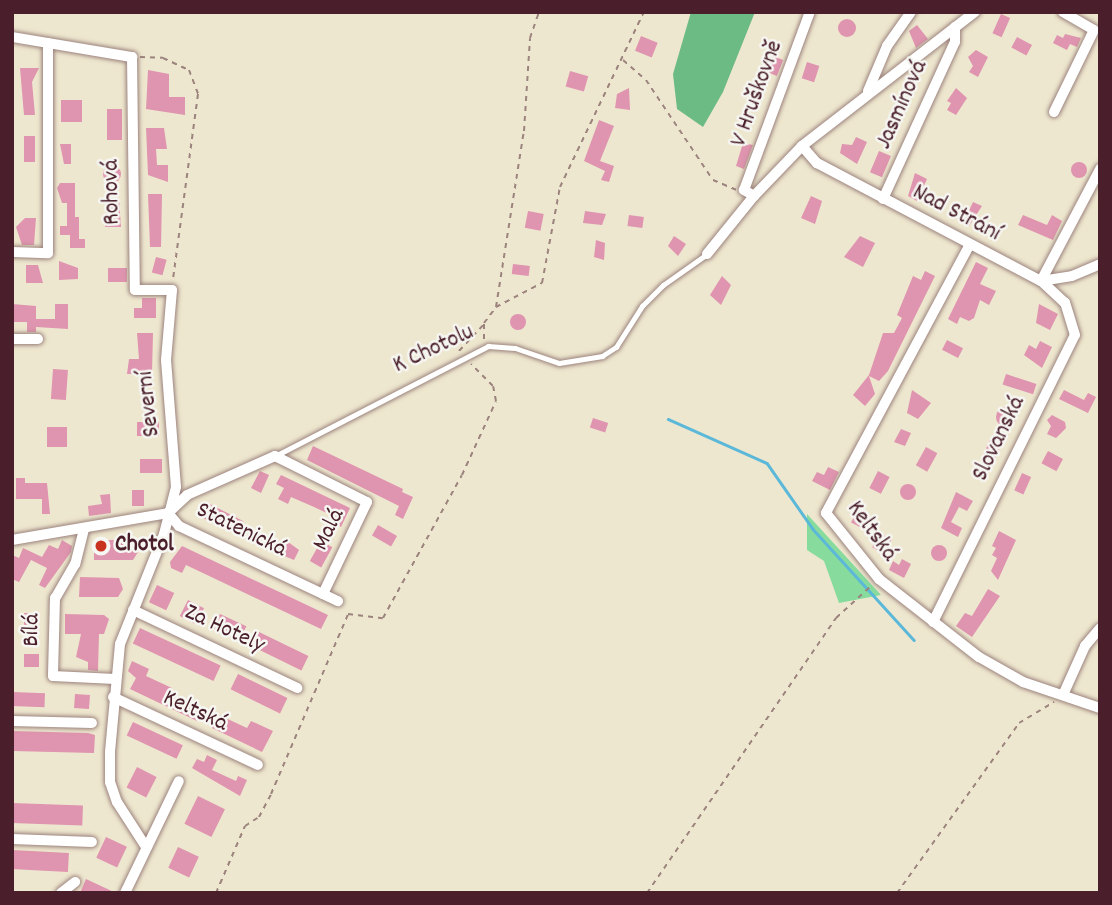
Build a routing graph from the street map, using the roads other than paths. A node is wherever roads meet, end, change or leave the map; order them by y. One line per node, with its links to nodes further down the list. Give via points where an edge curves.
1 (810, 12): 12 (street, V Hruškovně)
2 (911, 12): 8 (street, via 887,46)
3 (975, 12): 5 (street, K Chotolu)
4 (1063, 12): 9 (street, via 1094,30)
5 (955, 27): 8 (street, K Chotolu); 13 (street, Jasmínová, via 955,41)
6 (12, 37): 7 (street)
7 (48, 43): 15 (street, via 48,253); 19 (street, Rohová, via 132,57 135,290)
8 (868, 91): 10 (street, K Chotolu)
9 (1054, 112)
10 (802, 146): 12 (street, K Chotolu); 13 (street, Nad Strání, via 817,163)
11 (1100, 169): 18 (street)
12 (749, 193): 16 (street, K Chotolu)
13 (883, 199): 14 (street, Nad Strání)
14 (969, 246): 18 (street, Nad Strání); 29 (street, Keltská, via 826,513 879,579)
15 (12, 252)
16 (707, 254): 22 (lane, K Chotolu, via 663,285 642,306 616,347 602,356 559,363 515,348 488,346)
17 (1100, 264): 18 (street, via 1072,276)
18 (1041, 281): 29 (street, Slovanská, via 1065,303 1075,335)
19 (172, 290): 23 (street, Severní, via 166,360 178,464)
20 (12, 339): 21 (street)
21 (38, 339)
22 (275, 456): 23 (street, K Chotolu, via 187,495); 26 (street, Malá, via 367,502)
23 (167, 513): 24 (street, K Chotolu); 26 (street, Statenická, via 179,526); 28 (street, Severní, via 164,534)
24 (84, 529): 25 (street, K Chotolu); 31 (street, Bílá, via 75,564 55,598 53,676)
25 (12, 540)
26 (323, 593): 27 (street, Statenická)
27 (338, 601)
28 (133, 610): 31 (street, Severní, via 120,644); 32 (street, Za Hotely)
29 (933, 622): 33 (street, Keltská, via 979,657 1023,682)
30 (1100, 628): 33 (street, via 1085,646)
31 (115, 679): 34 (street, Severní)
32 (297, 688)
33 (1063, 695): 35 (street, Keltská)
34 (113, 697): 38 (street, Keltská); 42 (street, Severní, via 110,782 130,827)
35 (1100, 708)
36 (12, 722): 37 (street)
37 (92, 723)
38 (258, 765)
39 (178, 781): 42 (street)
40 (12, 839): 41 (street)
41 (92, 842)
42 (146, 847): 45 (street)
43 (75, 882): 44 (street)
44 (61, 893)
45 (125, 893)

